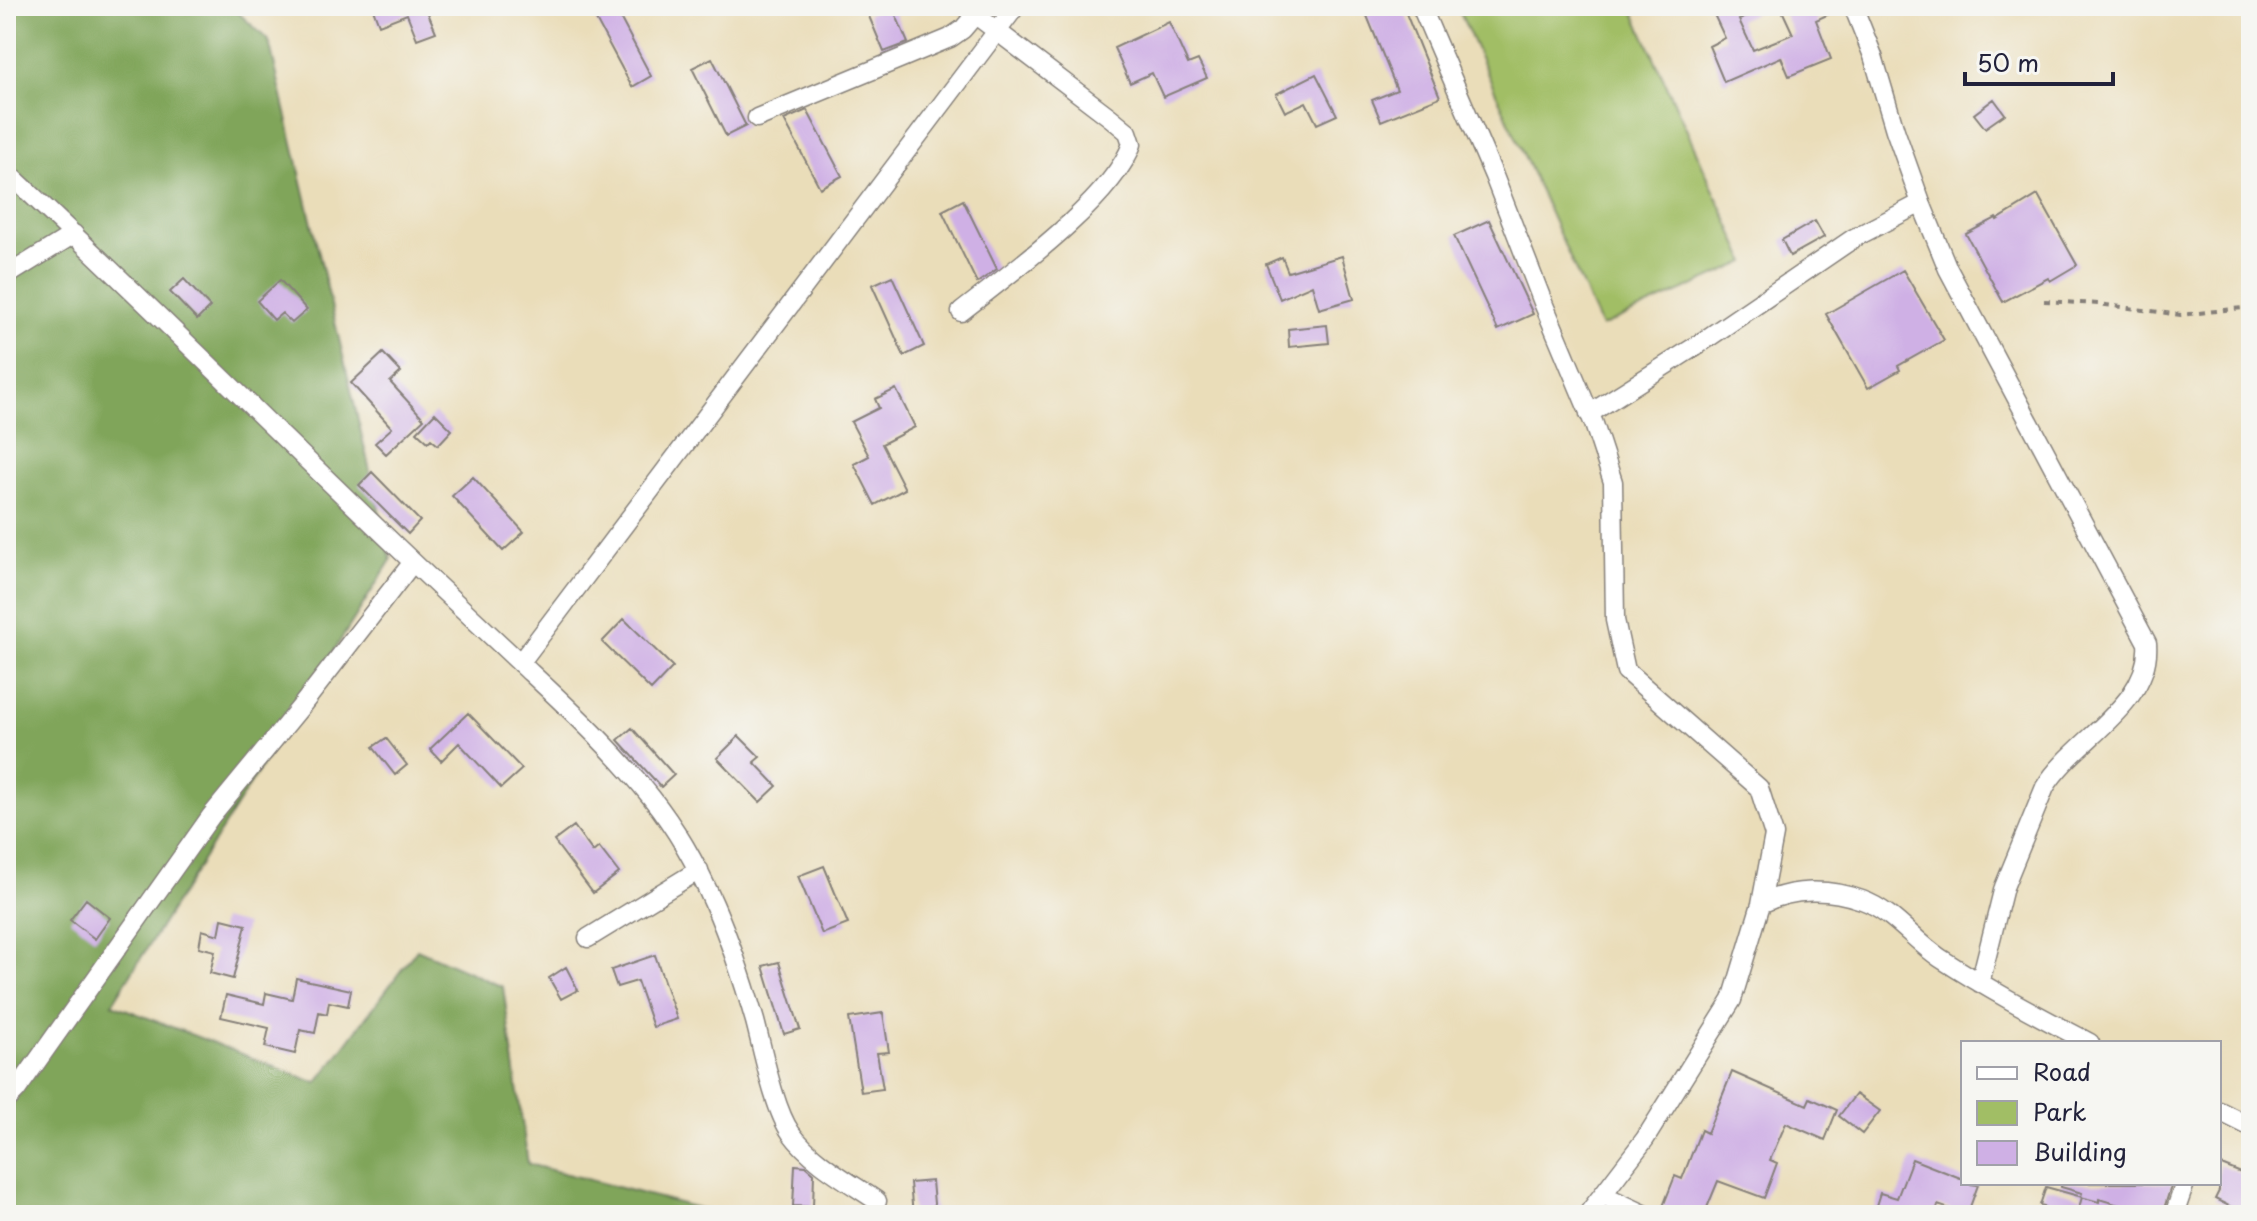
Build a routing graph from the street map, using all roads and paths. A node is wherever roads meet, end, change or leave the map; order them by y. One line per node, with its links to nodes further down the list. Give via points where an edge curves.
1 (1016, 6): 5 (street)
2 (1421, 6): 14 (street)
3 (1853, 6): 8 (street)
4 (969, 11): 5 (street); 6 (street, via 963,29 950,38)
5 (996, 31): 13 (street, via 1128,132 1132,144 1114,177 1067,224); 16 (street)
6 (757, 118)
7 (6, 171): 9 (street)
8 (1921, 203): 14 (street, via 1854,238); 20 (street, via 1948,269 2143,633 2148,653 2123,706 2068,756 2045,787 2004,887)
9 (74, 234): 10 (street); 15 (street)
10 (6, 276)
11 (2044, 301): 12 (path, via 2181,315)
12 (2251, 307)
13 (961, 312)
14 (1589, 414): 18 (street, via 1613,482 1615,620 1626,671 1759,788 1774,835)
15 (413, 562): 16 (street); 22 (street, via 211,816)
16 (520, 663): 17 (street, via 633,775)
17 (699, 870): 19 (street); 27 (street, via 791,1132 807,1151)
18 (1761, 904): 20 (street, via 1812,891 1860,899 1887,913 1929,950); 26 (street, via 1732,1000 1645,1139)
19 (588, 938)
20 (1980, 983): 21 (street)
21 (2086, 1041)
22 (6, 1101)
23 (2221, 1112): 24 (street)
24 (2251, 1127)
25 (2184, 1185): 30 (street)
26 (1603, 1195): 28 (street); 29 (street)
27 (877, 1201)
28 (1587, 1215)
29 (1646, 1215)
30 (2174, 1215)

